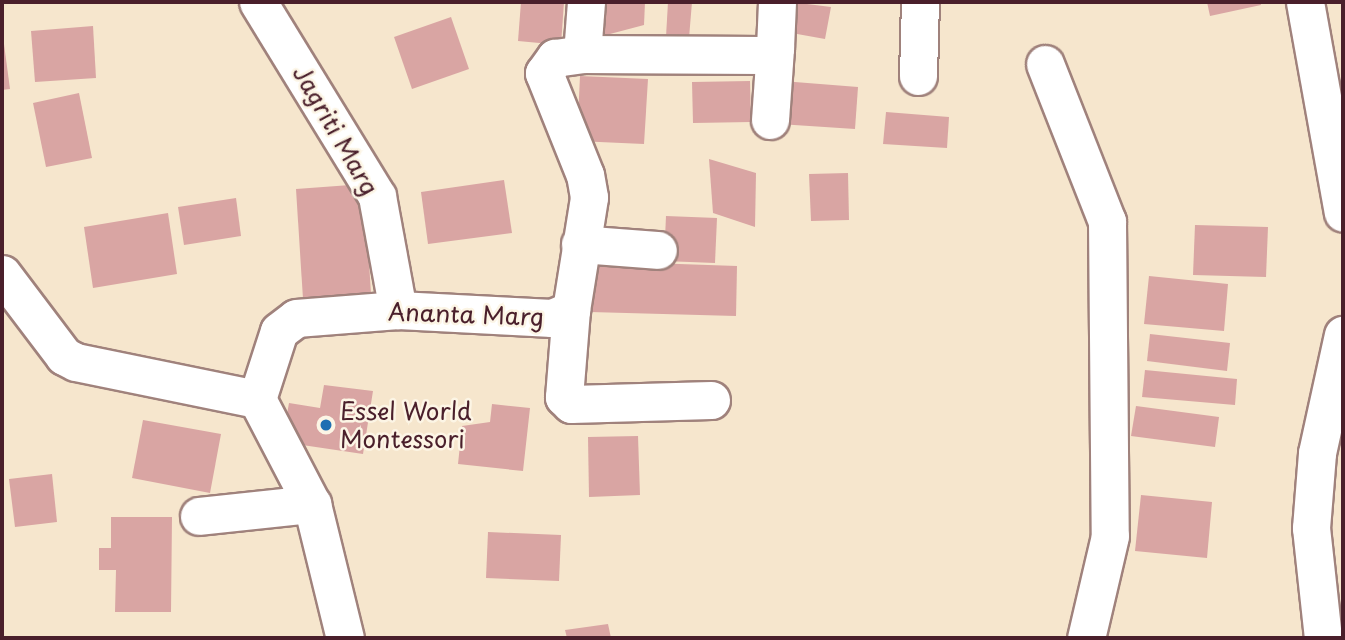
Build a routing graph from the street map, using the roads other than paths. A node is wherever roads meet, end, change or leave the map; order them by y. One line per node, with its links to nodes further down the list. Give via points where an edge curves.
1 (258, 2): 15 (street, Jagriti Marg, via 377,196)
2 (586, 2): 7 (street)
3 (778, 2): 6 (street)
4 (920, 2): 9 (street)
5 (1305, 2): 11 (street)
6 (775, 48): 7 (street, Ananta Marg, via 763,55 745,56); 10 (street)
7 (582, 54): 12 (street, Ananta Marg, via 555,58 544,73 588,187)
8 (1045, 64): 23 (street, via 1107,221 1110,536)
9 (918, 76)
10 (770, 120)
11 (1343, 213)
12 (580, 244): 13 (street); 16 (street, Ananta Marg)
13 (658, 250)
14 (2, 274): 18 (street, via 64,356 76,362)
15 (398, 310): 16 (street, Ananta Marg, via 552,318); 18 (street, Ananta Marg, via 296,318 279,331)
16 (571, 310): 19 (street, via 562,383 564,397 571,404)
17 (1343, 335): 24 (street, via 1317,453 1311,528)
18 (257, 399): 20 (street)
19 (711, 400)
20 (312, 504): 21 (street); 22 (street)
21 (199, 516)
22 (345, 638)
23 (1086, 638)
24 (1323, 638)

